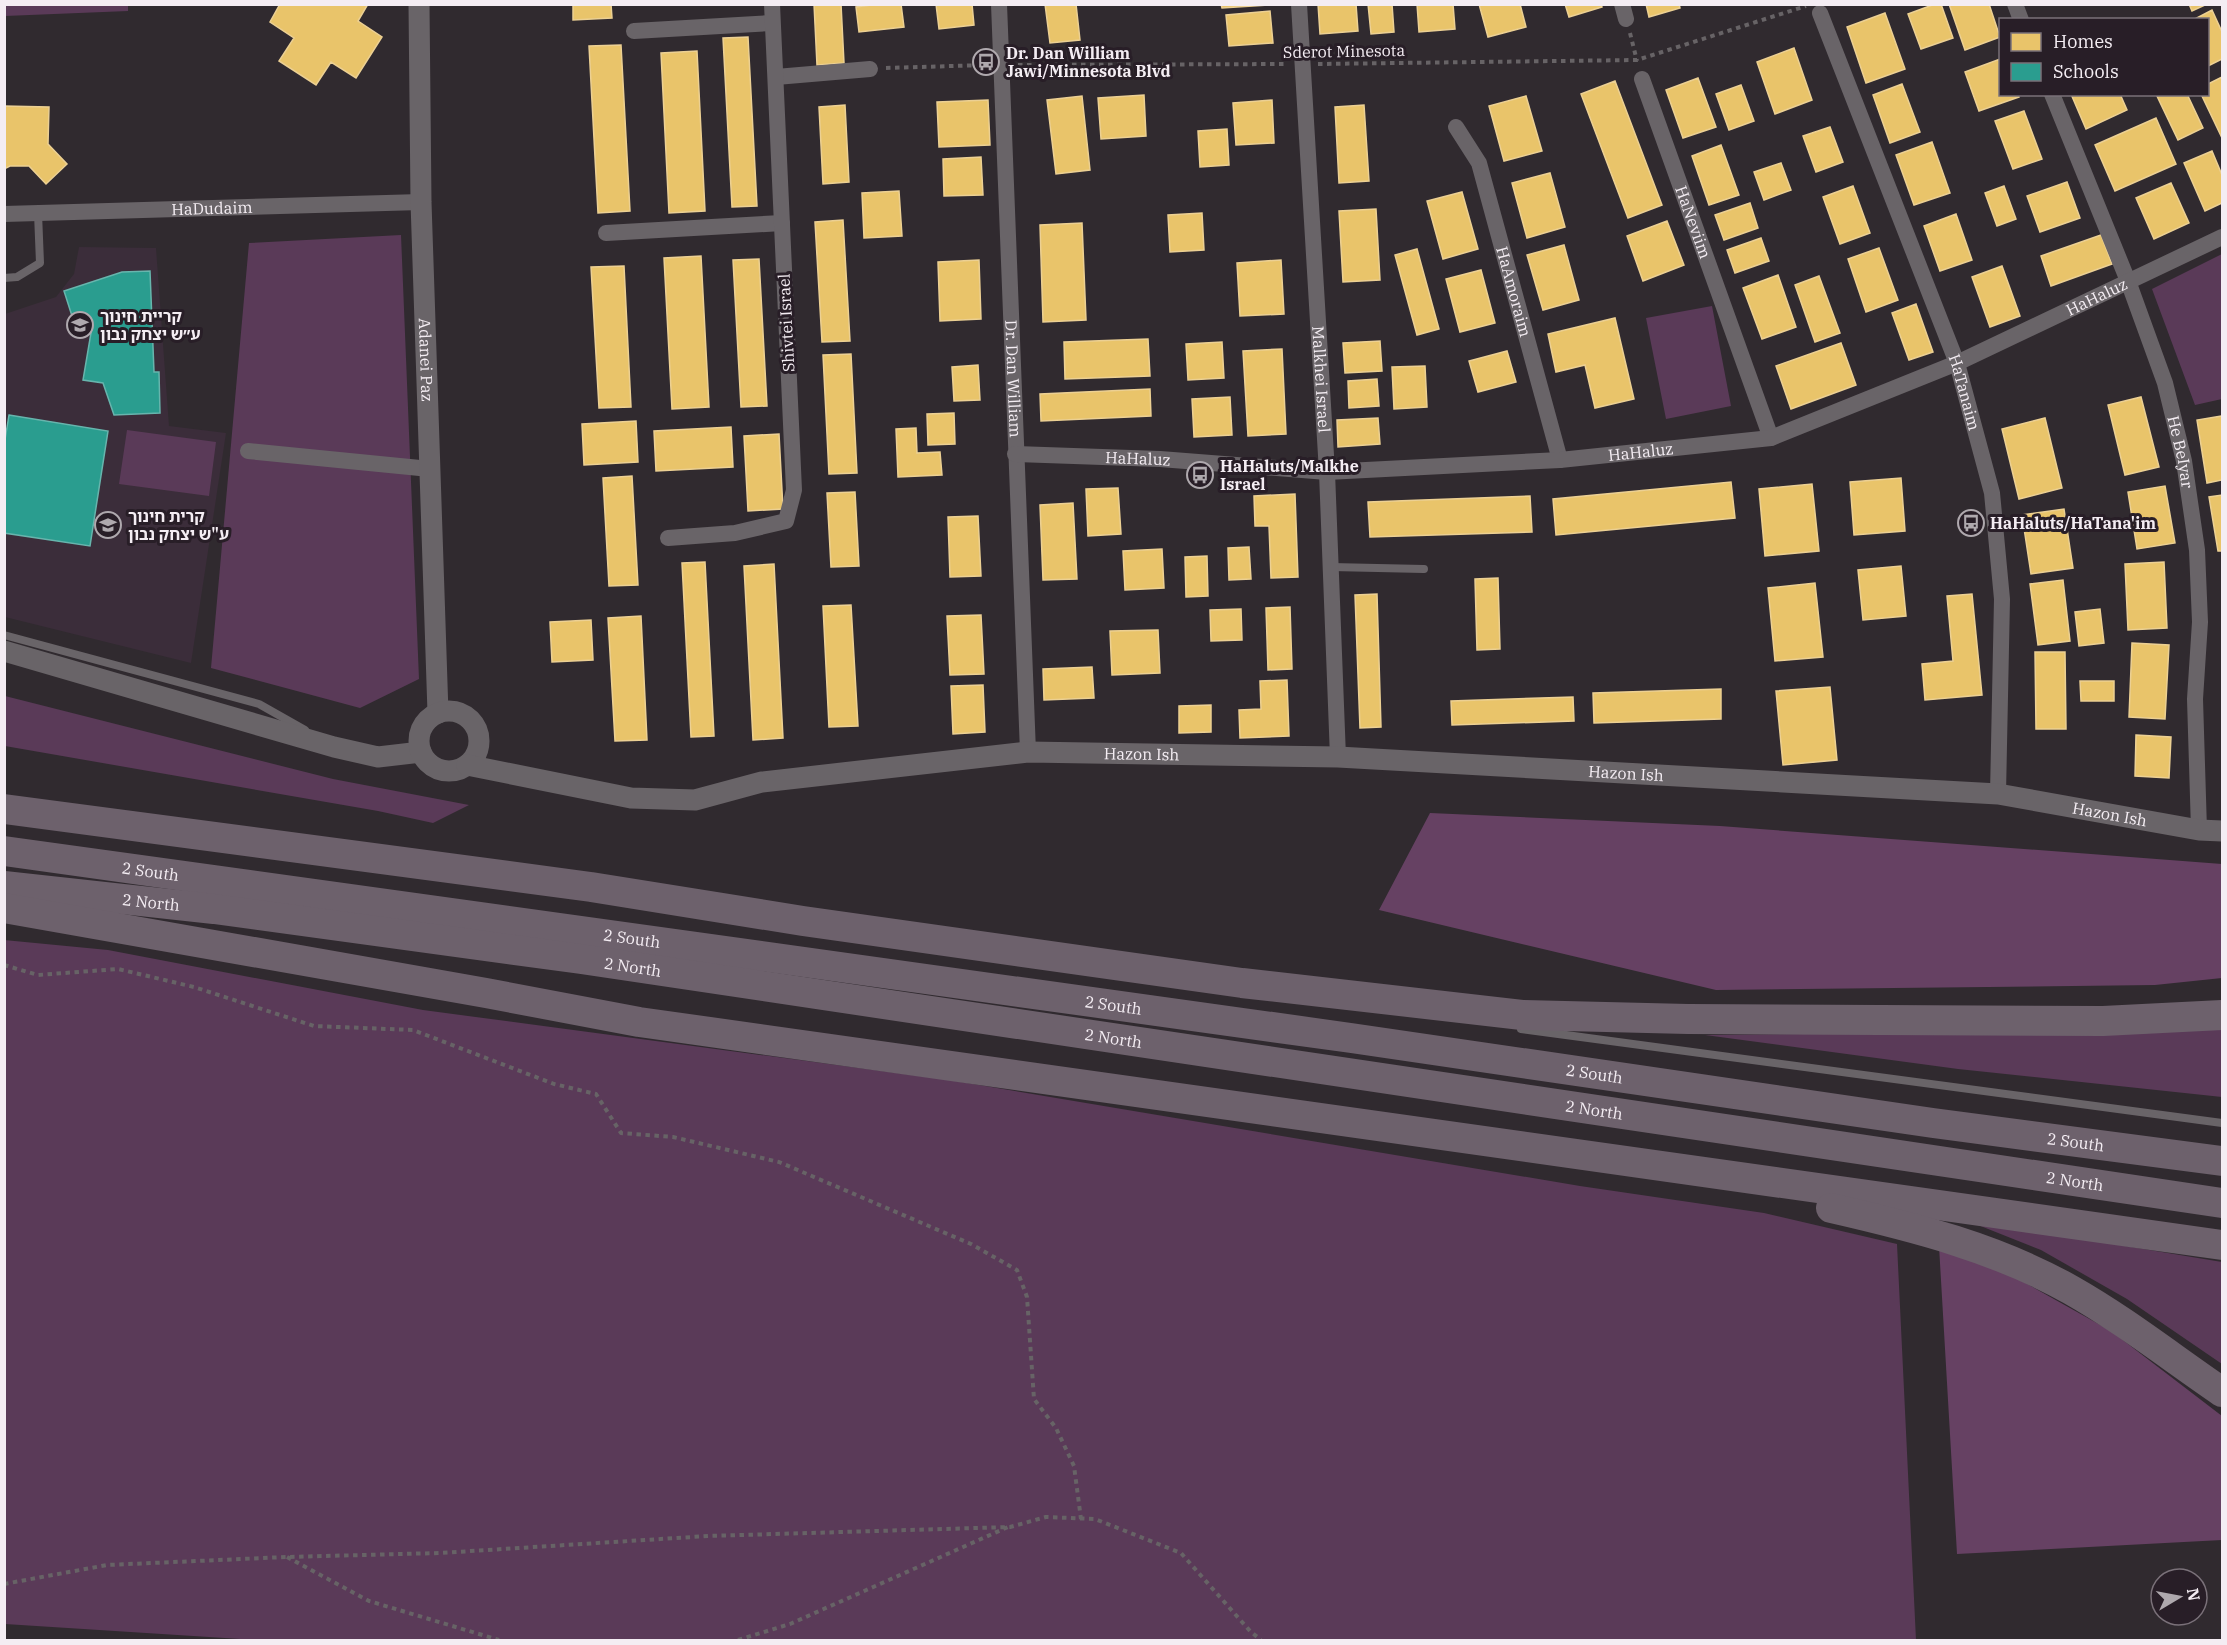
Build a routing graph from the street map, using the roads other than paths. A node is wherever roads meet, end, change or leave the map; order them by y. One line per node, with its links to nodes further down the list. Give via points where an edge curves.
1 (419, 4): 13 (street, Adanei Paz)
2 (771, 4): 6 (street, Shivtei Israel)
3 (999, 4): 24 (street, Dr. Dan William)
4 (1299, 4): 27 (street, Malkhei Israel)
5 (1815, 9): 21 (street, HaTanaim)
6 (772, 23): 7 (street); 9 (street, Shivtei Israel)
7 (634, 31)
8 (870, 69): 9 (street)
9 (776, 78): 16 (street, Shivtei Israel)
10 (1642, 79): 22 (street, HaNeviim)
11 (2053, 96): 20 (street, He BeIyar)
12 (1456, 127): 25 (street, HaAmoraim, via 1479,163)
13 (421, 202): 14 (street, HaDudaim); 26 (street, Adanei Paz)
14 (38, 213): 15 (street, HaDudaim); 19 (lane, via 39,263 17,278)
15 (4, 214)
16 (782, 223): 17 (street); 28 (street, Shivtei Israel, via 794,490 786,521 735,533)
17 (606, 233)
18 (2223, 237): 20 (street, HaHaluz)
19 (4, 278)
20 (2128, 281): 21 (street, HaHaluz); 42 (street, He BeIyar, via 2165,383 2184,461 2197,550 2200,622 2195,699)
21 (1957, 363): 22 (street, HaHaluz); 40 (street, HaTanaim, via 1992,493 2002,599)
22 (1771, 438): 25 (street, HaHaluz)
23 (248, 451): 26 (street)
24 (1015, 453): 27 (street, HaHaluz); 36 (street, Dr. Dan William)
25 (1560, 460): 27 (street, HaHaluz)
26 (430, 469): 33 (street, Adanei Paz)
27 (1328, 472): 29 (street, Malkhei Israel)
28 (668, 538)
29 (1331, 567): 30 (lane); 37 (street, Malkhei Israel)
30 (1424, 569)
31 (4, 634): 34 (lane, via 259,704)
32 (4, 651): 34 (street)
33 (438, 713): 35 (street, via 422,726); 38 (street, via 459,713 475,726 478,747)
34 (334, 747): 35 (street, via 378,757)
35 (420, 752): 38 (street, via 434,767 447,771)
36 (1028, 752): 37 (street, Hazon Ish); 38 (street, Hazon Ish, via 762,782 695,800 631,798)
37 (1338, 757): 40 (street, Hazon Ish)
38 (467, 765)
39 (4, 789): 45 (highway)
40 (1998, 794): 42 (street, Hazon Ish)
41 (4, 809): 45 (highway)
42 (2199, 830): 43 (street, Hazon Ish)
43 (2223, 831)
44 (4, 851): 54 (highway, 2 South)
45 (379, 860): 48 (highway, via 591,887)
46 (4, 886): 55 (highway, 2 North, via 214,909 593,961)
47 (4, 909): 53 (highway, via 639,1022)
48 (1242, 983): 49 (lane); 50 (highway, via 1522,1015 1599,1018 2103,1021)
49 (1437, 1015)
50 (2223, 1016)
51 (1517, 1028): 52 (lane)
52 (2223, 1123)
53 (1620, 1160): 56 (highway); 57 (highway, via 1895,1223 1992,1253 2071,1290 2154,1342)
54 (2223, 1161)
55 (2223, 1203)
56 (2223, 1245)
57 (2223, 1392)

